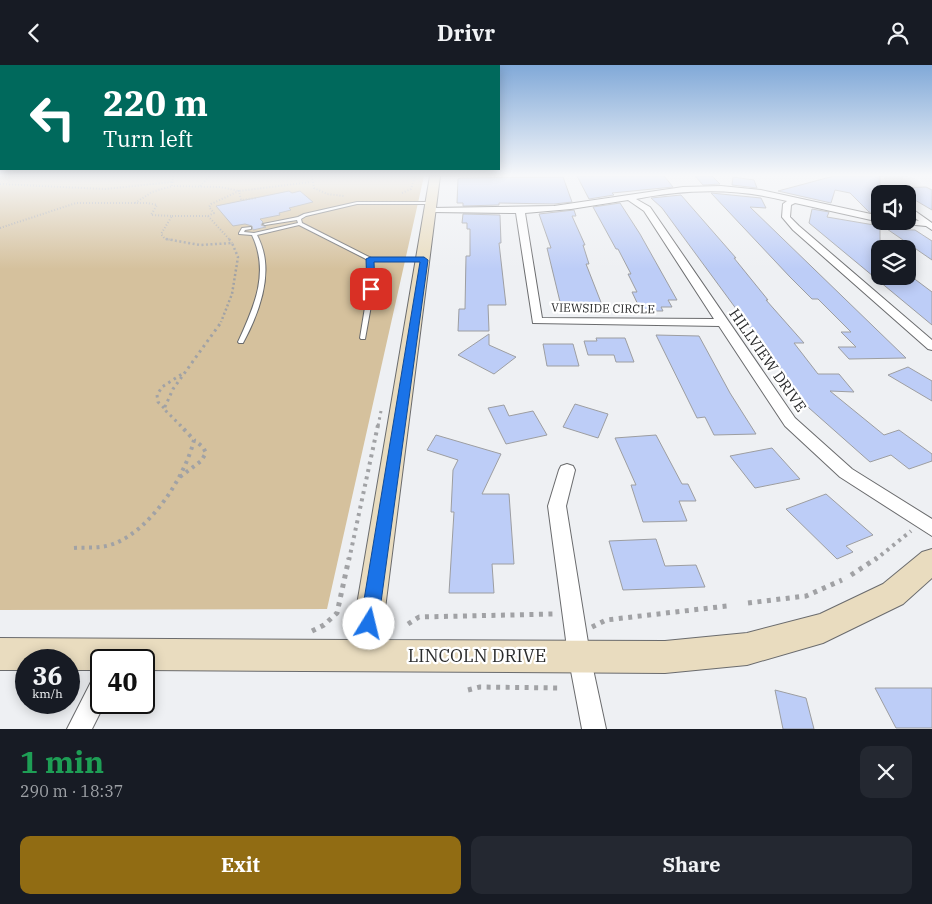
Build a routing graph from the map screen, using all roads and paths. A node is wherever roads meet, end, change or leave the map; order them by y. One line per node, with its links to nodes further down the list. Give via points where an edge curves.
1 (431, 206): 26 (street)
2 (64, 207): 22 (path)
3 (156, 207): 13 (path, via 151,215)
4 (209, 207): 14 (path, via 214,213)
5 (341, 207): 15 (lane)
6 (453, 207): 11 (street)
7 (576, 207): 11 (street)
8 (644, 207): 27 (street, HILLVIEW DRIVE)
9 (787, 207): 30 (street, via 786,217 796,228)
10 (817, 207): 16 (street)
11 (520, 210): 27 (street, VIEWSIDE CIRCLE, via 537,321)
12 (916, 214): 20 (street)
13 (172, 216): 14 (path); 24 (path, via 161,234 164,239 200,245)
14 (208, 216): 24 (path)
15 (299, 218): 18 (lane); 19 (lane)
16 (871, 218)
17 (916, 223): 20 (street)
18 (265, 224)
19 (300, 224): 23 (lane); 25 (lane)
20 (929, 225)
21 (249, 227): 23 (lane, via 241,233)
22 (0, 228)
23 (254, 234): 29 (lane, via 261,245 263,271 257,303)
24 (232, 243): 31 (path, via 238,257 232,294 220,327)
25 (370, 259): 26 (lane); 28 (lane, via 371,289)
26 (424, 260): 50 (street)
27 (722, 323): 37 (street, HILLVIEW DRIVE, via 790,422 846,473)
28 (363, 338)
29 (241, 342)
30 (932, 346)
31 (184, 373): 33 (path, via 166,400); 33 (path, via 162,387 157,395)
32 (382, 403): 47 (path, via 338,613)
33 (164, 409): 34 (path)
34 (194, 440): 36 (path, via 193,450); 36 (path, via 206,453 201,461)
35 (566, 470): 51 (street, via 557,506)
36 (177, 479): 39 (path, via 138,530 120,542 104,547)
37 (932, 528)
38 (912, 531): 41 (path)
39 (74, 547)
40 (932, 561): 51 (street, LINCOLN DRIVE, via 893,594 823,628 747,649 665,657)
41 (852, 575)
42 (842, 580): 43 (path, via 806,597)
43 (748, 603)
44 (727, 606): 48 (path, via 606,620)
45 (554, 614): 46 (path, via 419,617)
46 (408, 624)
47 (324, 625)
48 (591, 628)
49 (0, 654): 52 (street, LINCOLN DRIVE)
50 (364, 655): 51 (street, LINCOLN DRIVE); 53 (street, LINCOLN DRIVE)
51 (579, 655): 58 (street)
52 (90, 656)
53 (155, 657)
54 (559, 689): 55 (path, via 480,687)
55 (468, 690)
56 (90, 708): 57 (street)
57 (79, 729)
58 (594, 729)

